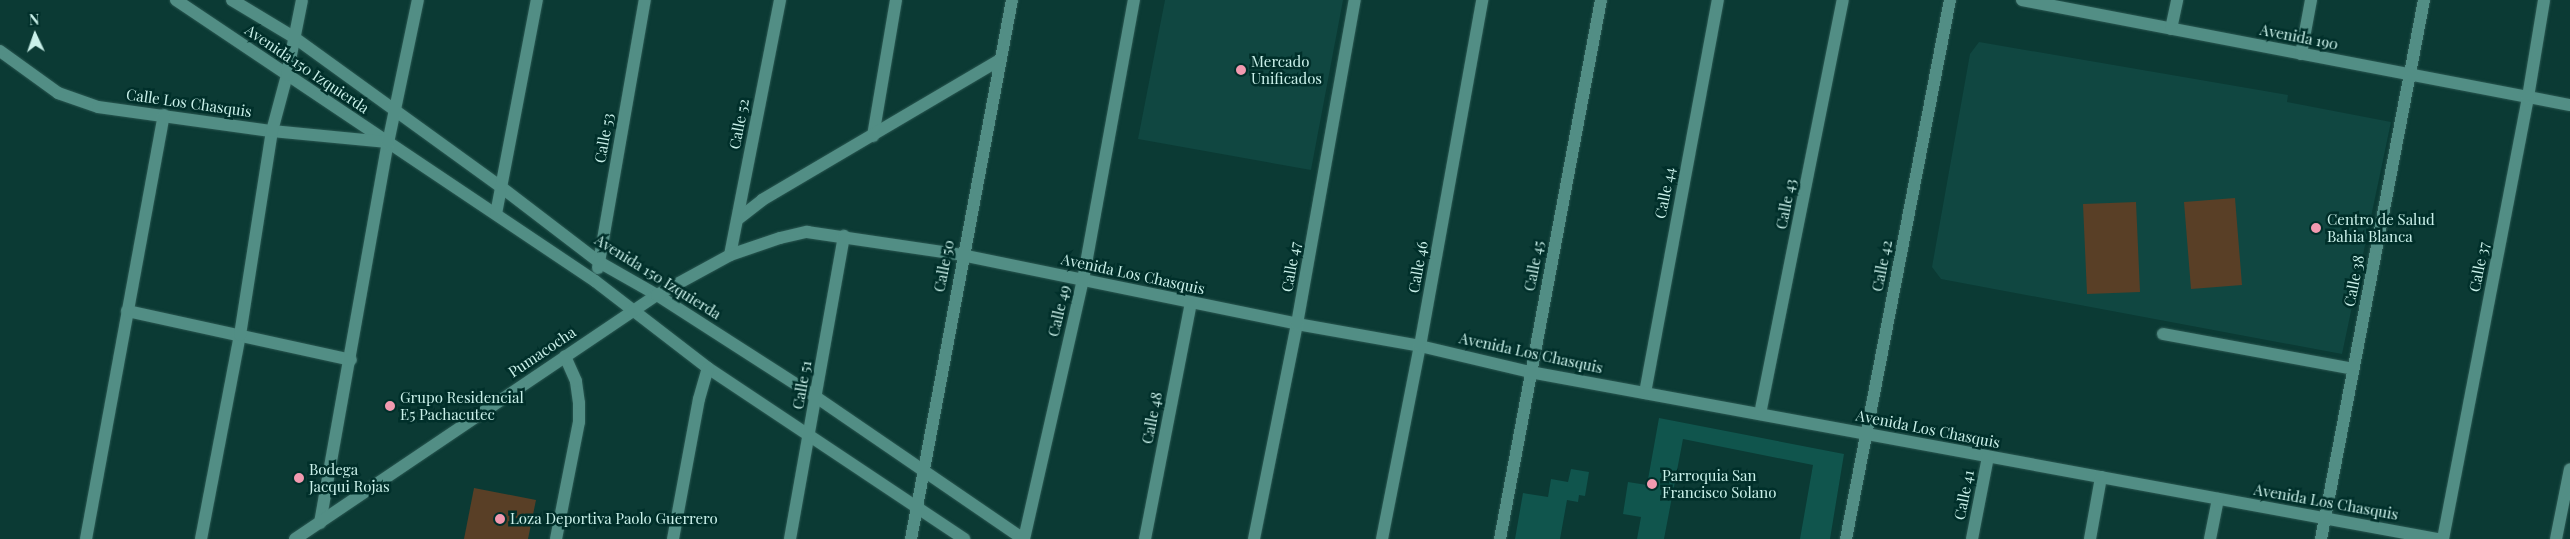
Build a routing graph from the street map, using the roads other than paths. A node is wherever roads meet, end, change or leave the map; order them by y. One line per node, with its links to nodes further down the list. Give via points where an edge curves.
1 (232, 0): 24 (street, Avenida 150 Izquierda)
2 (302, 0): 24 (street)
3 (418, 0): 32 (street)
4 (537, 0): 37 (street)
5 (645, 0): 43 (street, Calle 53)
6 (780, 0): 39 (street, Calle 52)
7 (896, 0): 35 (street)
8 (1012, 0): 27 (street, Calle 50)
9 (1134, 0): 44 (street, Calle 49)
10 (1356, 0): 50 (street, Calle 47)
11 (1482, 0): 53 (street, Calle 46)
12 (1602, 0): 58 (street, Calle 45)
13 (1718, 0): 59 (street, Calle 44)
14 (1843, 0): 61 (street, Calle 43)
15 (1950, 0): 62 (street, Calle 42)
16 (2022, 0): 22 (street, Avenida 190)
17 (2177, 0): 23 (street)
18 (2310, 0): 26 (street)
19 (2424, 0): 28 (street, Calle 38)
20 (2544, 0): 30 (street, Calle 37)
21 (182, 2): 29 (street, Avenida 150 Izquierda)
22 (2062, 4): 23 (street, Avenida 190)
23 (2171, 29): 26 (street, Avenida 190)
24 (295, 38): 29 (street); 32 (street, Avenida 150 Izquierda)
25 (0, 51): 33 (street, Calle Los Chasquis, via 58,93 98,107)
26 (2301, 54): 28 (street, Avenida 190)
27 (1002, 58): 35 (street); 42 (street, Calle 50)
28 (2410, 74): 30 (street, Avenida 190); 57 (street, Calle 38)
29 (288, 75): 34 (street); 36 (street, Avenida 150 Izquierda)
30 (2528, 97): 31 (street, Avenida 190); 91 (street, Calle 37)
31 (2570, 105)
32 (395, 111): 36 (street); 37 (street, Avenida 150 Izquierda)
33 (164, 115): 34 (street, Calle Los Chasquis); 49 (street)
34 (272, 131): 36 (street, Calle Los Chasquis); 52 (street)
35 (873, 136): 39 (street, via 762,200)
36 (388, 143): 38 (street, Avenida 150 Izquierda); 55 (street)
37 (501, 187): 38 (street); 43 (street, Avenida 150 Izquierda)
38 (496, 214): 45 (street, Avenida 150 Izquierda)
39 (738, 219): 41 (street, Calle 52)
40 (844, 236): 41 (street, Avenida Los Chasquis, via 808,232); 42 (street, Avenida Los Chasquis); 60 (street, Calle 51)
41 (730, 255): 46 (street, Avenida Los Chasquis)
42 (962, 255): 44 (street, Avenida Los Chasquis); 66 (street, Calle 50)
43 (599, 262): 45 (street, Calle 53); 46 (street, Avenida 150 Izquierda)
44 (1083, 280): 47 (street, Avenida Los Chasquis); 80 (street, Calle 49)
45 (595, 281): 48 (street, Avenida 150 Izquierda)
46 (657, 295): 48 (street, Avenida Los Chasquis); 60 (street, Avenida 150 Izquierda)
47 (1191, 302): 50 (street, Avenida Los Chasquis); 81 (street, Calle 48)
48 (633, 310): 54 (street, Pumacocha); 56 (street, Avenida 150 Izquierda)
49 (127, 311): 52 (street); 72 (street)
50 (1297, 324): 53 (street, Avenida Los Chasquis); 82 (street, Calle 47)
51 (2163, 334): 57 (street)
52 (240, 335): 55 (street); 73 (street)
53 (1420, 346): 58 (street, Avenida Los Chasquis); 83 (street, Calle 46)
54 (566, 356): 71 (street, Pumacocha); 75 (street, via 576,381 579,412)
55 (350, 360): 71 (street)
56 (708, 368): 63 (street, Avenida 150 Izquierda); 76 (street, via 699,399)
57 (2353, 370): 70 (street, Calle 38)
58 (1530, 372): 59 (street, Avenida Los Chasquis); 84 (street, Calle 45)
59 (1644, 393): 61 (street, Avenida Los Chasquis)
60 (816, 397): 63 (street, Calle 51); 66 (street, Avenida 150 Izquierda)
61 (1760, 414): 62 (street, Avenida Los Chasquis)
62 (1867, 434): 64 (street, Avenida Los Chasquis); 85 (street, Calle 42)
63 (809, 438): 69 (street, Avenida 150 Izquierda); 77 (street, Calle 51)
64 (1988, 457): 67 (street, Avenida Los Chasquis); 86 (street, Calle 41)
65 (2570, 469): 92 (street)
66 (924, 470): 69 (street, Calle 50); 80 (street, Avenida 150 Izquierda)
67 (2101, 477): 68 (street, Avenida Los Chasquis); 87 (street)
68 (2218, 499): 70 (street, Avenida Los Chasquis); 88 (street)
69 (916, 508): 78 (street, Calle 50); 79 (street, Avenida 150 Izquierda)
70 (2325, 518): 89 (street, Calle 38); 90 (street, Avenida Los Chasquis)
71 (320, 523): 74 (street, Pumacocha)
72 (86, 539)
73 (201, 539)
74 (295, 539)
75 (556, 539)
76 (673, 539)
77 (790, 539)
78 (911, 539)
79 (964, 539)
80 (1024, 539)
81 (1145, 539)
82 (1254, 539)
83 (1382, 539)
84 (1500, 539)
85 (1846, 539)
86 (1972, 539)
87 (2090, 539)
88 (2210, 539)
89 (2321, 539)
90 (2437, 539)
91 (2443, 539)
92 (2556, 539)

